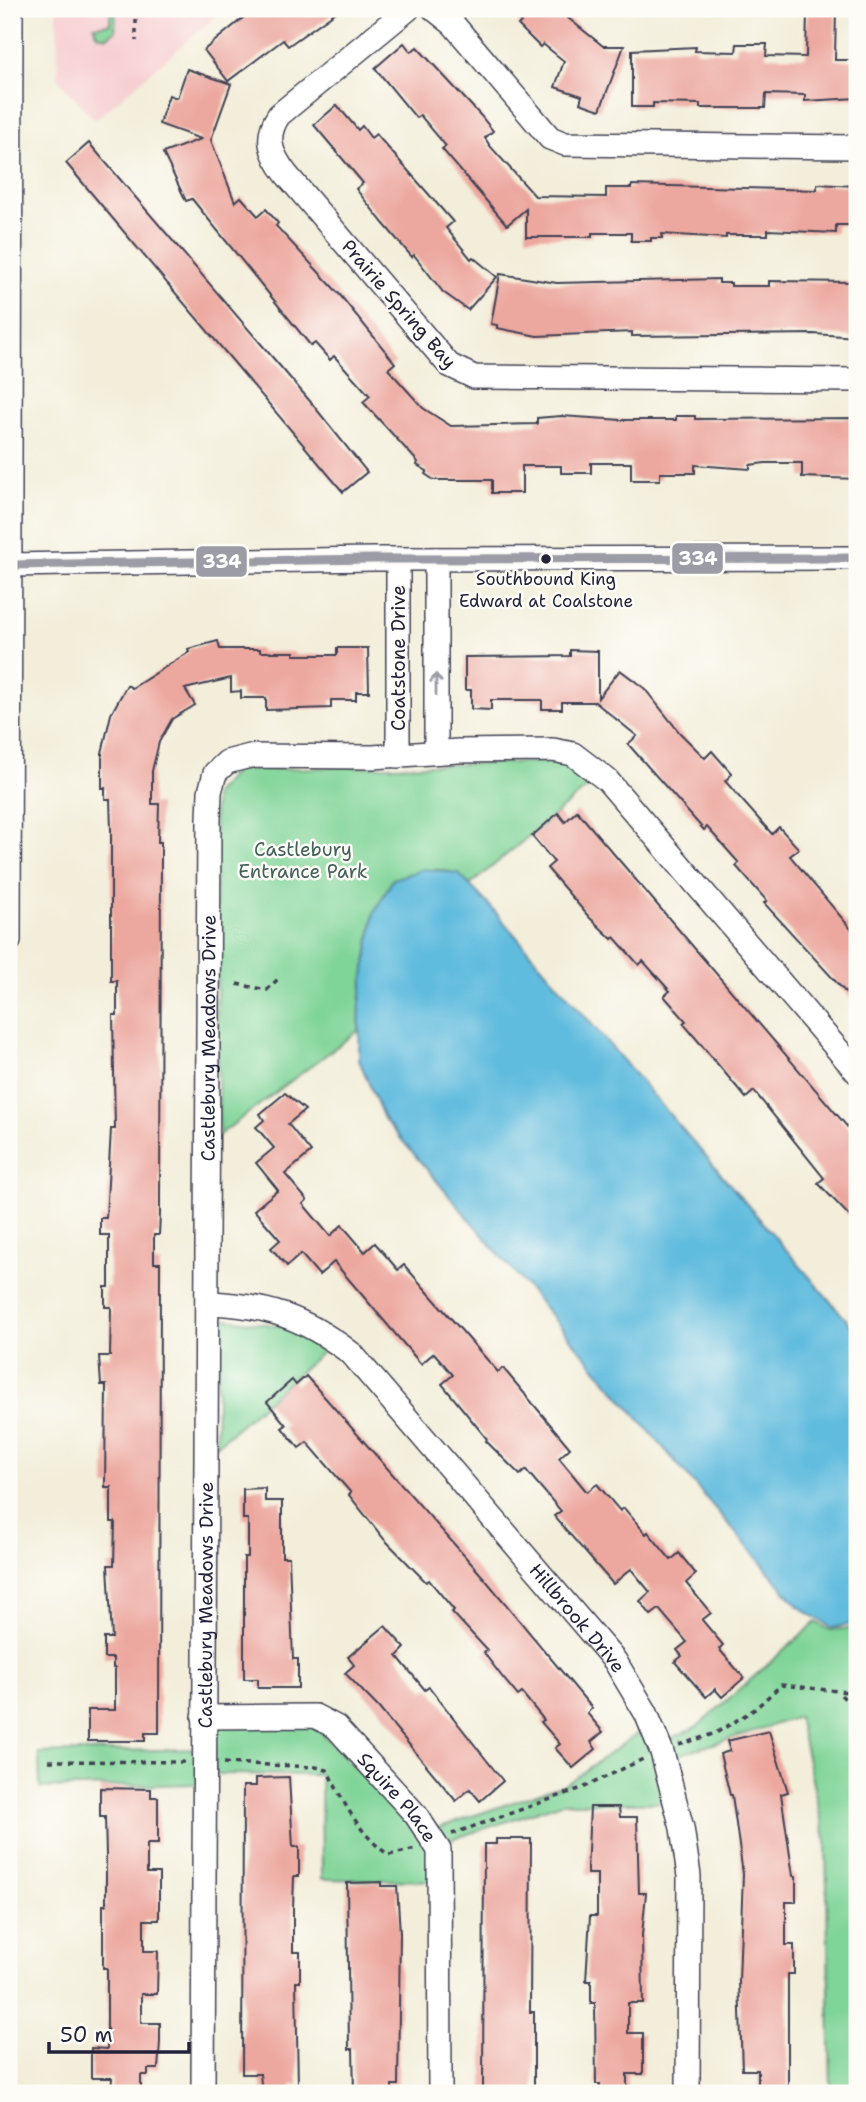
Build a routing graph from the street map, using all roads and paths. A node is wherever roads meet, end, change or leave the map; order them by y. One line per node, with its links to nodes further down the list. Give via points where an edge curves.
1 (11, 9): 11 (street)
2 (136, 9): 5 (path)
3 (408, 9): 7 (street, Prairie Spring Bay, via 279,115 270,142 286,174 449,365 474,377)
4 (434, 9): 6 (street, via 453,24 550,138 565,144)
5 (136, 41)
6 (857, 147)
7 (857, 380)
8 (857, 558): 10 (street)
9 (398, 559): 10 (street); 11 (street); 13 (street, Coatstone Drive)
10 (436, 559): 12 (street, Coatstone Drive, one-way to 10)
11 (9, 565): 14 (street)
12 (436, 752): 13 (street, Castlebury Meadows Drive); 17 (street, Castlebury Meadows Drive, via 553,750 573,754 589,764 607,779)
13 (398, 756): 18 (street, Castlebury Meadows Drive, via 250,756 227,762 215,773 209,819)
14 (9, 941)
15 (278, 979): 16 (path, via 267,990)
16 (237, 984)
17 (857, 1072)
18 (207, 1303): 22 (street, Castlebury Meadows Drive); 23 (street, Hillbrook Drive, via 270,1308 321,1330 352,1354 615,1661 646,1713)
19 (840, 1693): 20 (path); 21 (path); 23 (path, via 781,1685 755,1709 716,1733)
20 (857, 1693)
21 (857, 1710)
22 (204, 1717): 25 (street, Castlebury Meadows Drive); 26 (street, Squire Place, via 315,1716 336,1727 416,1815)
23 (662, 1752): 26 (path, via 585,1787); 29 (street, Hillbrook Drive, via 689,1876)
24 (49, 1761): 25 (path)
25 (204, 1762): 26 (path, via 327,1770 372,1844 389,1855); 27 (street, Castlebury Meadows Drive)
26 (433, 1841): 28 (street, Squire Place, via 439,1850)
27 (203, 2093)
28 (440, 2093)
29 (688, 2093)

